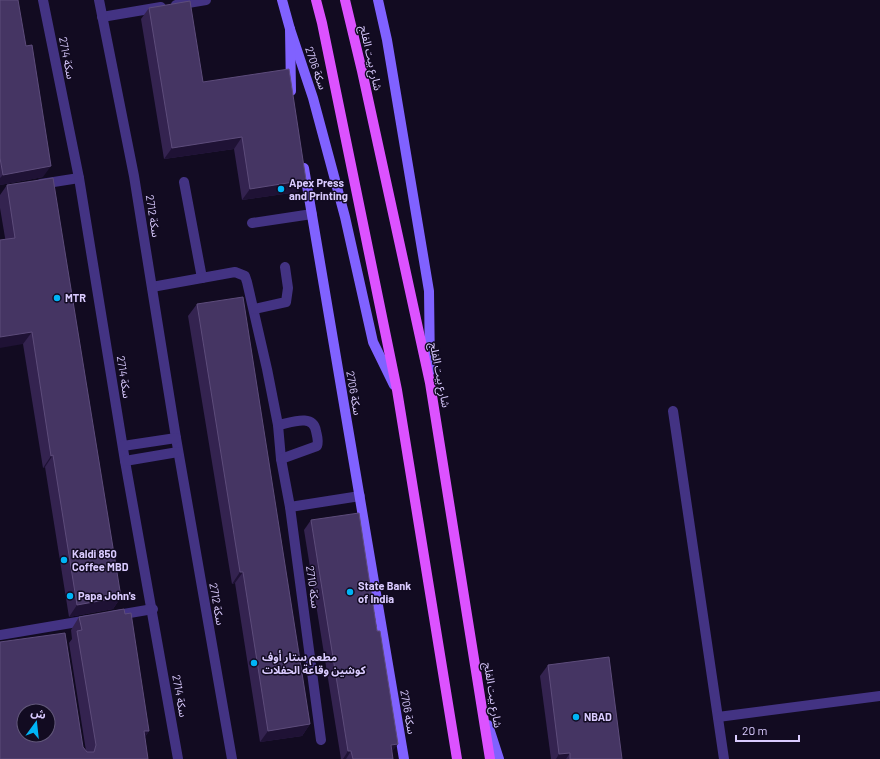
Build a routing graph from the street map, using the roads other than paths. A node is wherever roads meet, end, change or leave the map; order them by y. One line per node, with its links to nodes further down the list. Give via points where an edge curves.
1 (43, 0): 12 (street, سكة 2714)
2 (99, 0): 8 (street, سكة 2712)
3 (206, 0): 8 (street)
4 (282, 0): 9 (main road, سكة 2706)
5 (316, 0): 22 (main road)
6 (346, 0): 21 (main road, شارع بيت الفلج)
7 (378, 0): 21 (main road, via 387,40 428,291)
8 (102, 16): 19 (street, سكة 2712, via 134,176)
9 (290, 29): 10 (main road, سكة 2706); 22 (main road, سكة 2706, via 315,105 373,342)
10 (292, 98)
11 (302, 160): 15 (main road, سكة 2706)
12 (78, 178): 14 (street); 26 (street, سكة 2714)
13 (184, 182): 18 (street)
14 (31, 186)
15 (312, 214): 16 (street); 30 (main road, سكة 2706)
16 (252, 223)
17 (285, 267): 20 (street, via 288,288 286,302)
18 (202, 278): 19 (street); 20 (street, سكة 2710, via 240,273 248,282)
19 (152, 287): 25 (street, سكة 2712)
20 (254, 309): 24 (street, سكة 2710)
21 (430, 383): 37 (main road, شارع بيت الفلج)
22 (397, 390): 43 (main road)
23 (673, 411): 38 (street)
24 (278, 426): 28 (street, سكة 2710); 28 (street, via 305,420 312,422 316,427 318,442 312,449)
25 (176, 438): 26 (street); 27 (street, سكة 2712)
26 (123, 446): 29 (street, سكة 2714)
27 (178, 452): 29 (street); 41 (street, سكة 2712)
28 (281, 459): 31 (street, سكة 2710)
29 (125, 460): 32 (street, سكة 2714)
30 (360, 496): 31 (street); 42 (main road, سكة 2706)
31 (290, 507): 39 (street, سكة 2710)
32 (153, 609): 33 (street); 40 (street, سكة 2714)
33 (59, 625): 34 (street); 35 (street)
34 (0, 635)
35 (61, 637)
36 (880, 696): 38 (street)
37 (483, 711): 44 (main road, شارع بيت الفلج); 45 (main road)
38 (718, 717): 46 (street)
39 (321, 740)
40 (178, 759)
41 (232, 759)
42 (404, 759)
43 (457, 759)
44 (490, 759)
45 (499, 759)
46 (724, 759)

